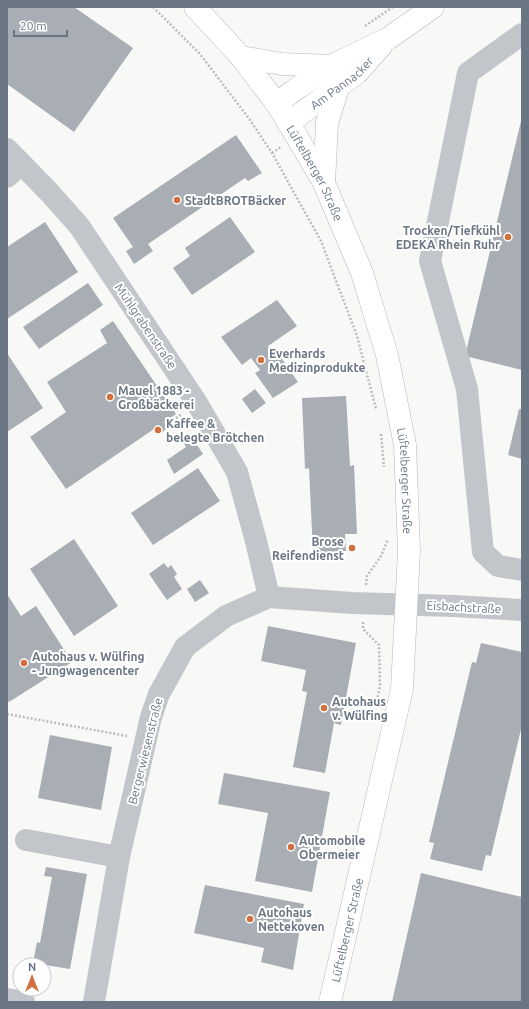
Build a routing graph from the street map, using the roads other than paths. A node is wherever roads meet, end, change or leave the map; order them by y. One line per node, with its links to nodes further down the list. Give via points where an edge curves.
1 (195, 7): 5 (main road, Lüftelberger Straße)
2 (433, 7): 4 (main road, Am Pannacker)
3 (522, 34): 12 (street, via 468,73 430,260 467,389 483,552 498,566)
4 (389, 38): 6 (main road, Am Pannacker); 7 (main road, Am Pannacker, via 357,73)
5 (241, 58): 6 (main road, via 282,64); 8 (main road, Lüftelberger Straße)
6 (331, 66): 8 (main road, Am Pannacker)
7 (338, 88): 9 (main road, Am Pannacker); 11 (main road, via 327,122)
8 (276, 104): 9 (main road, Lüftelberger Straße)
9 (288, 123): 11 (main road, Lüftelberger Straße)
10 (12, 163): 13 (street, Mühlgrabenstraße, via 49,192 80,227 197,404 237,472)
11 (324, 183): 14 (main road, Lüftelberger Straße, via 362,273 387,355 405,452 409,551)
12 (522, 570)
13 (269, 597): 14 (street, Bergerwiesenstraße); 17 (street, Bergerwiesenstraße, via 226,616 185,647 159,694 151,717)
14 (407, 604): 15 (street, Eisbachstraße); 21 (main road, Lüftelberger Straße, via 402,689)
15 (522, 610)
16 (26, 840): 17 (street)
17 (120, 857): 20 (street, Bergerwiesenstraße)
18 (7, 999): 19 (street)
19 (24, 1002)
20 (94, 1002)
21 (330, 1002)

